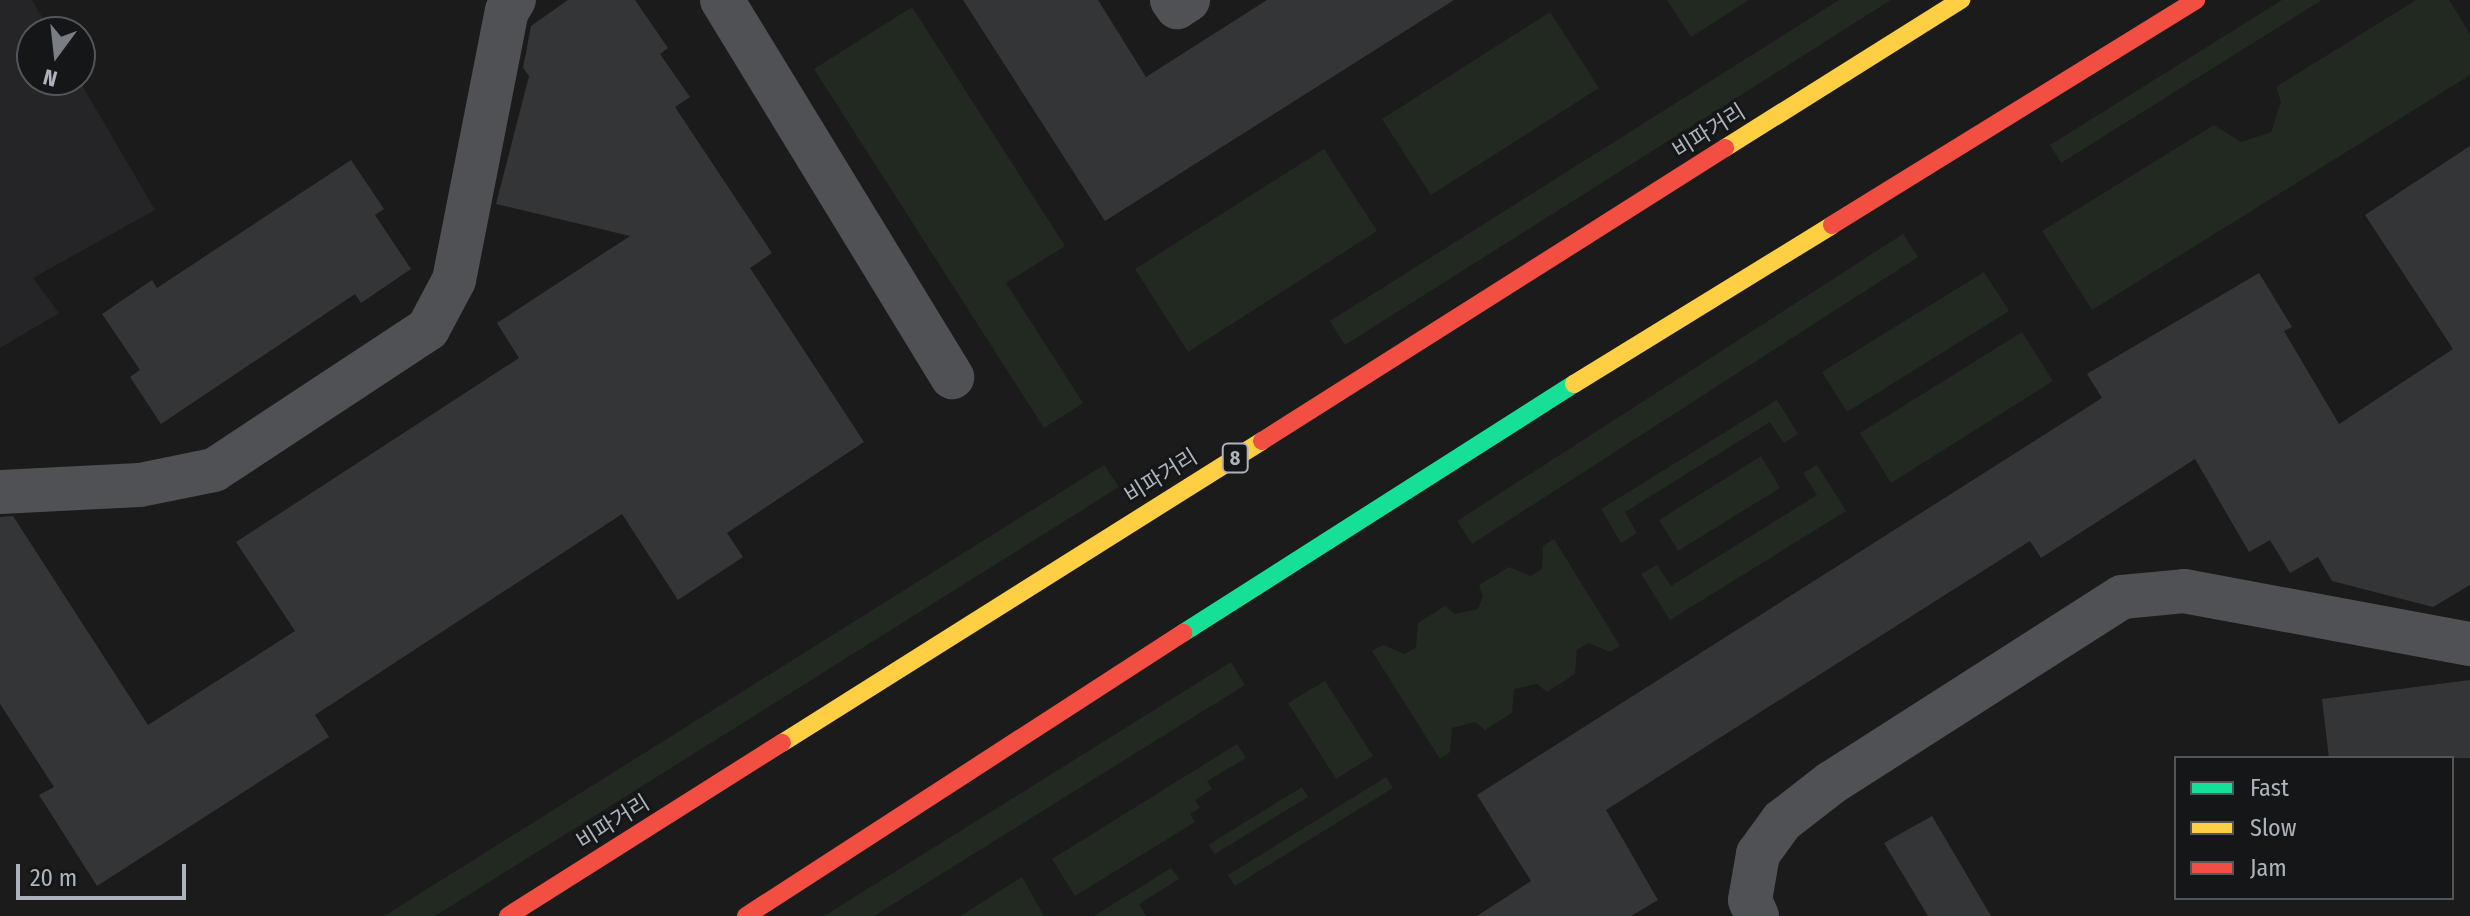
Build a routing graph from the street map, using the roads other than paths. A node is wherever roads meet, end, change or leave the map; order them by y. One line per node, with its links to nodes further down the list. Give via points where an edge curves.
1 (514, 0): 8 (street, via 507,11 454,280 428,329 214,470 140,485)
2 (722, 0): 7 (street)
3 (1172, 0): 4 (street, via 1177,7)
4 (1188, 0)
5 (1961, 0): 10 (main road, 비파거리 / 8)
6 (2196, 0): 11 (main road, via 1460,454)
7 (952, 377)
8 (0, 492)
9 (2470, 644): 12 (street, via 2184,591 2122,597 1831,783 1782,821 1758,854 1750,900)
10 (508, 916)
11 (746, 916)
12 (1757, 916)

